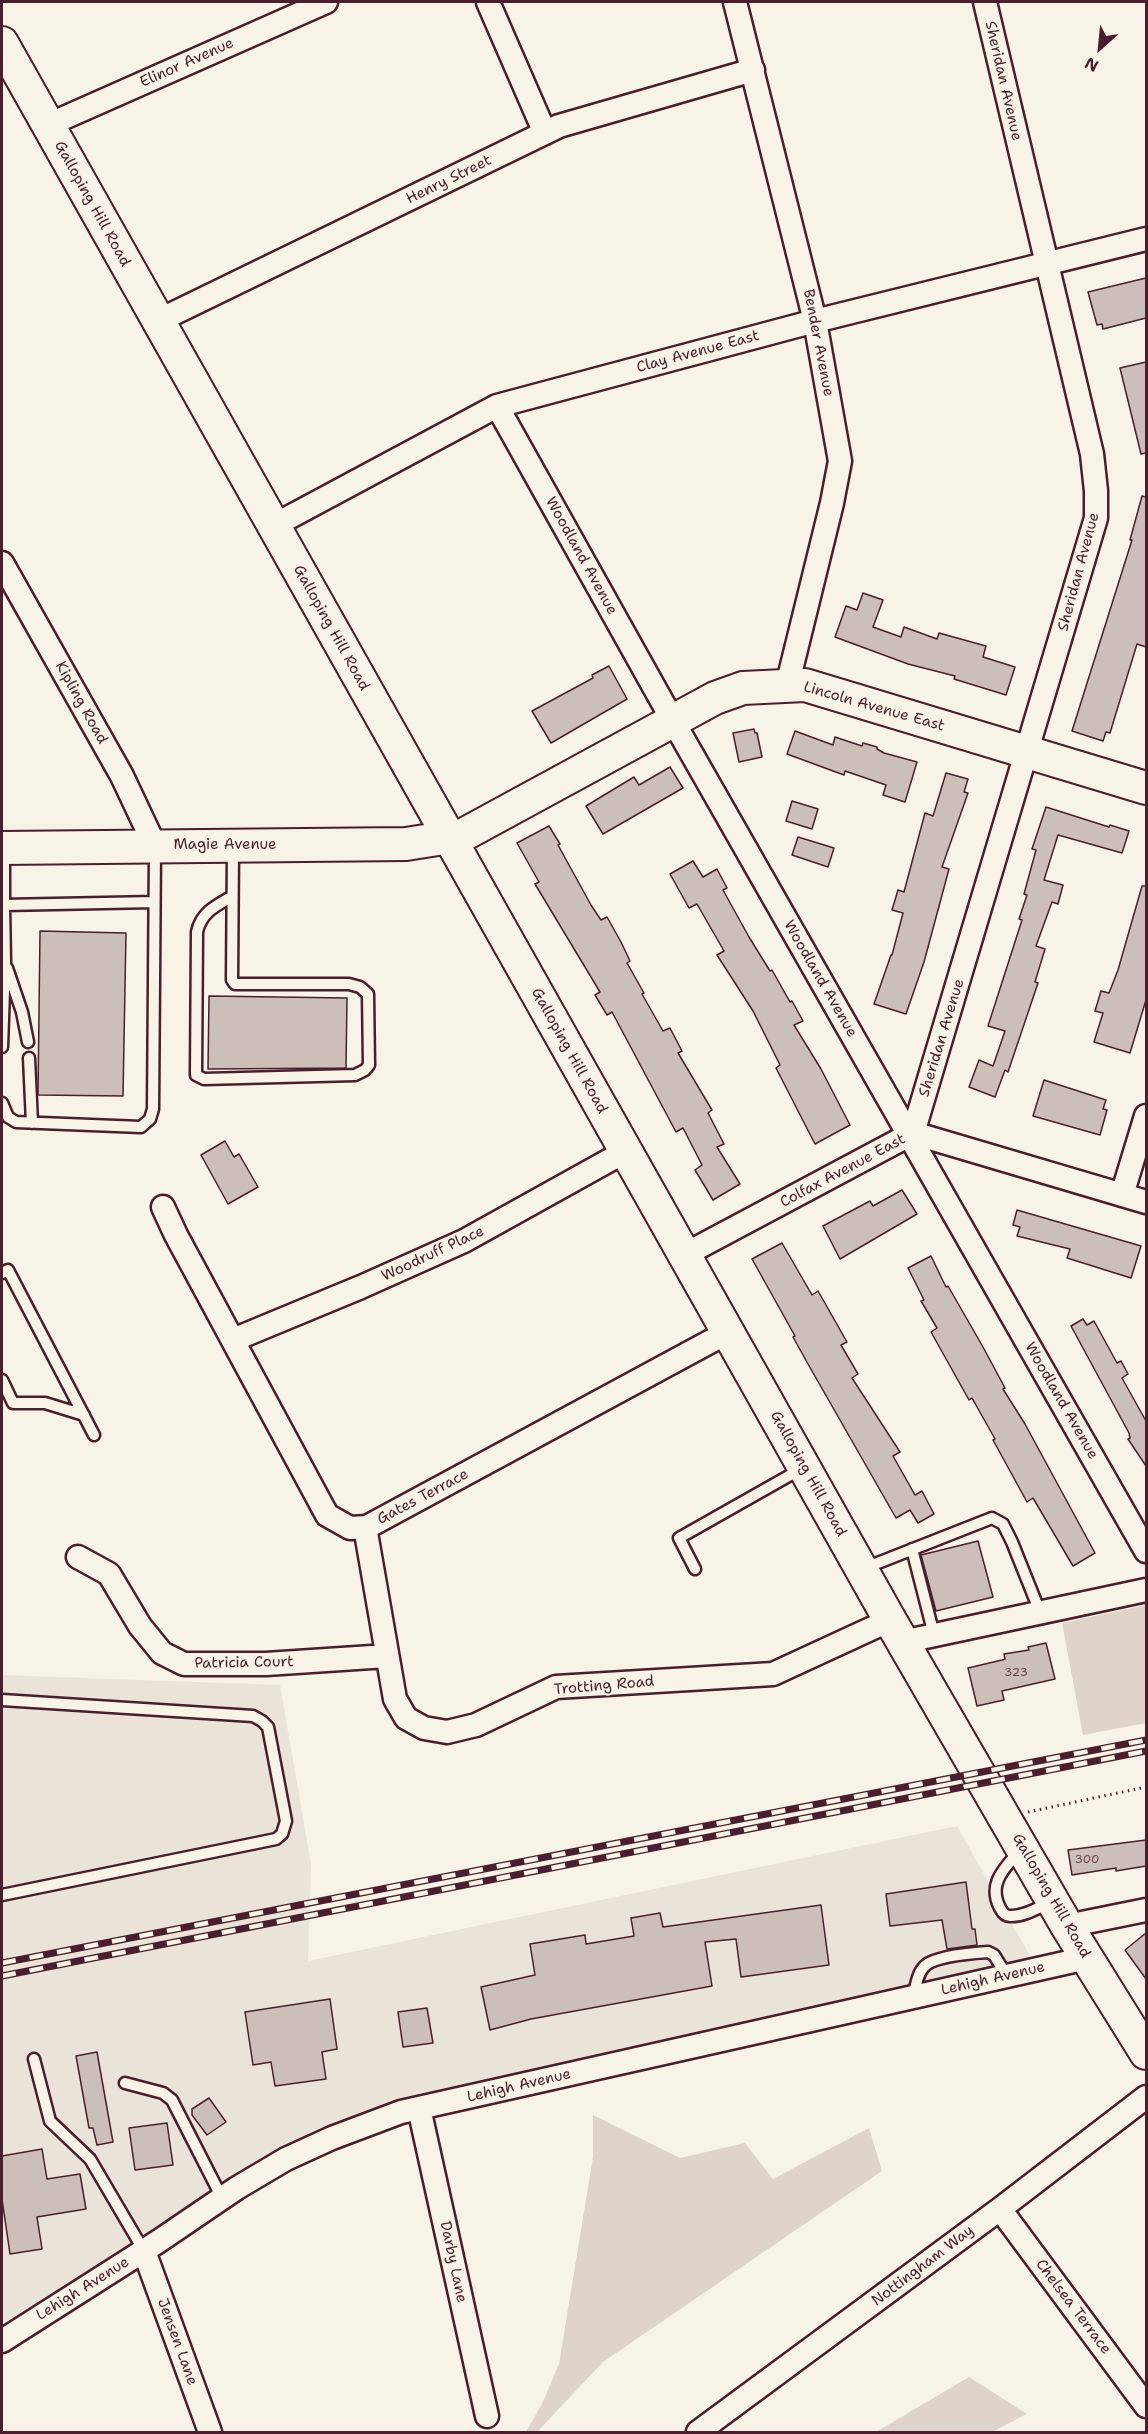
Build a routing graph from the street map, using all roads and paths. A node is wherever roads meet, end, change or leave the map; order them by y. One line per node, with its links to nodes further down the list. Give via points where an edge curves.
1 (326, 2): 7 (street, Elinor Avenue)
2 (488, 2): 8 (street)
3 (735, 2): 6 (street, Bender Avenue)
4 (985, 2): 10 (street, Sheridan Avenue)
5 (2, 44): 7 (main road, Galloping Hill Road)
6 (753, 70): 8 (street, Henry Street); 12 (street, Bender Avenue)
7 (48, 125): 11 (main road, Galloping Hill Road)
8 (545, 133): 11 (street, Henry Street)
9 (1146, 239): 10 (street, Clay Avenue East)
10 (1047, 264): 12 (street, Clay Avenue East); 18 (street, Sheridan Avenue, via 1092,454 1096,518)
11 (158, 321): 14 (main road, Galloping Hill Road)
12 (815, 321): 13 (street, Clay Avenue East); 16 (street, Bender Avenue, via 840,461)
13 (497, 406): 14 (street, Clay Avenue East); 17 (street, Woodland Avenue)
14 (273, 526): 20 (main road, Galloping Hill Road)
15 (2, 562): 22 (street, Kipling Road, via 122,776)
16 (787, 686): 17 (main road, Lincoln Avenue East, via 743,688); 18 (main road, Lincoln Avenue East, via 804,685)
17 (673, 721): 20 (main road, Lincoln Avenue East, via 463,835); 34 (street, Woodland Avenue)
18 (1028, 751): 19 (main road, Lincoln Avenue East); 34 (street, Sheridan Avenue)
19 (1146, 788)
20 (449, 837): 21 (main road, Magie Avenue, via 406,844); 35 (main road, Galloping Hill Road)
21 (233, 845): 22 (main road, Magie Avenue); 24 (lane)
22 (154, 846): 23 (main road, Magie Avenue); 25 (lane)
23 (2, 848): 26 (lane)
24 (231, 897): 24 (lane, via 235,984 360,987 368,994 369,1065 365,1070 355,1076 204,1079 196,1075 199,921)
25 (154, 902): 26 (lane); 33 (lane, via 150,1119 141,1127)
26 (4, 905): 27 (lane)
27 (5, 962): 28 (lane); 29 (lane)
28 (28, 1042)
29 (2, 1047)
30 (28, 1058): 33 (lane)
31 (2, 1102): 33 (lane, via 8,1117)
32 (1146, 1116): 36 (street)
33 (32, 1123)
34 (911, 1134): 36 (street, Colfax Avenue East); 39 (street, Colfax Avenue East); 49 (street, Woodland Avenue)
35 (626, 1151): 39 (main road, Galloping Hill Road); 42 (street, Woodruff Place, via 464,1241)
36 (1122, 1195): 37 (street, Colfax Avenue East)
37 (1146, 1202)
38 (163, 1208): 42 (street, Gates Terrace)
39 (684, 1255): 41 (main road, Galloping Hill Road)
40 (2, 1273): 44 (lane, via 8,1270)
41 (728, 1332): 46 (main road, Galloping Hill Road); 47 (street, Gates Terrace)
42 (233, 1340): 47 (street, Gates Terrace, via 327,1515 350,1528)
43 (2, 1380): 44 (lane, via 14,1403 45,1403)
44 (84, 1415): 45 (lane)
45 (94, 1435)
46 (804, 1468): 51 (lane, via 679,1538); 52 (main road, Galloping Hill Road)
47 (365, 1527): 57 (street, Trotting Road)
48 (912, 1549): 52 (lane); 54 (lane, via 983,1521 998,1520 1012,1542); 56 (lane)
49 (1146, 1551)
50 (78, 1557): 57 (street, Patricia Court, via 109,1574 140,1626 162,1653 184,1664 266,1664)
51 (695, 1569)
52 (861, 1570): 55 (main road, Galloping Hill Road)
53 (1146, 1590): 54 (street)
54 (1040, 1612): 56 (street)
55 (896, 1631): 56 (street); 57 (street, Trotting Road, via 773,1674 556,1688 476,1725 447,1732 424,1728 406,1718 395,1699); 60 (main road, Galloping Hill Road)
56 (934, 1635)
57 (387, 1656)
58 (2, 1700): 62 (lane, via 253,1716 268,1727 286,1821 276,1839)
59 (1146, 1787): 60 (path)
60 (1005, 1818): 61 (main road, Galloping Hill Road)
61 (1022, 1848): 64 (main road, Galloping Hill Road); 64 (lane, via 994,1884 1002,1912 1009,1916)
62 (2, 1895)
63 (1146, 1910): 64 (street)
64 (1060, 1914): 65 (main road, Galloping Hill Road)
65 (1087, 1958): 66 (street, Lehigh Avenue); 68 (main road, Galloping Hill Road)
66 (1007, 1976): 67 (street, Lehigh Avenue); 67 (lane, via 988,1952 936,1960 920,1974)
67 (913, 1997): 72 (street, Lehigh Avenue)
68 (1146, 2053)
69 (34, 2059): 75 (lane, via 50,2121 90,2159)
70 (125, 2083): 73 (lane, via 172,2100)
71 (1146, 2097): 74 (street, Nottingham Way)
72 (419, 2108): 73 (street, Lehigh Avenue, via 332,2138 286,2159); 78 (street, Darby Lane)
73 (222, 2198): 75 (street, Lehigh Avenue)
74 (1000, 2209): 77 (street, Chelsea Terrace); 80 (street, Nottingham Way)
75 (144, 2251): 76 (street, Lehigh Avenue); 79 (street, Jensen Lane)
76 (2, 2341)
77 (1146, 2406)
78 (488, 2416)
79 (210, 2433)
80 (698, 2433)

